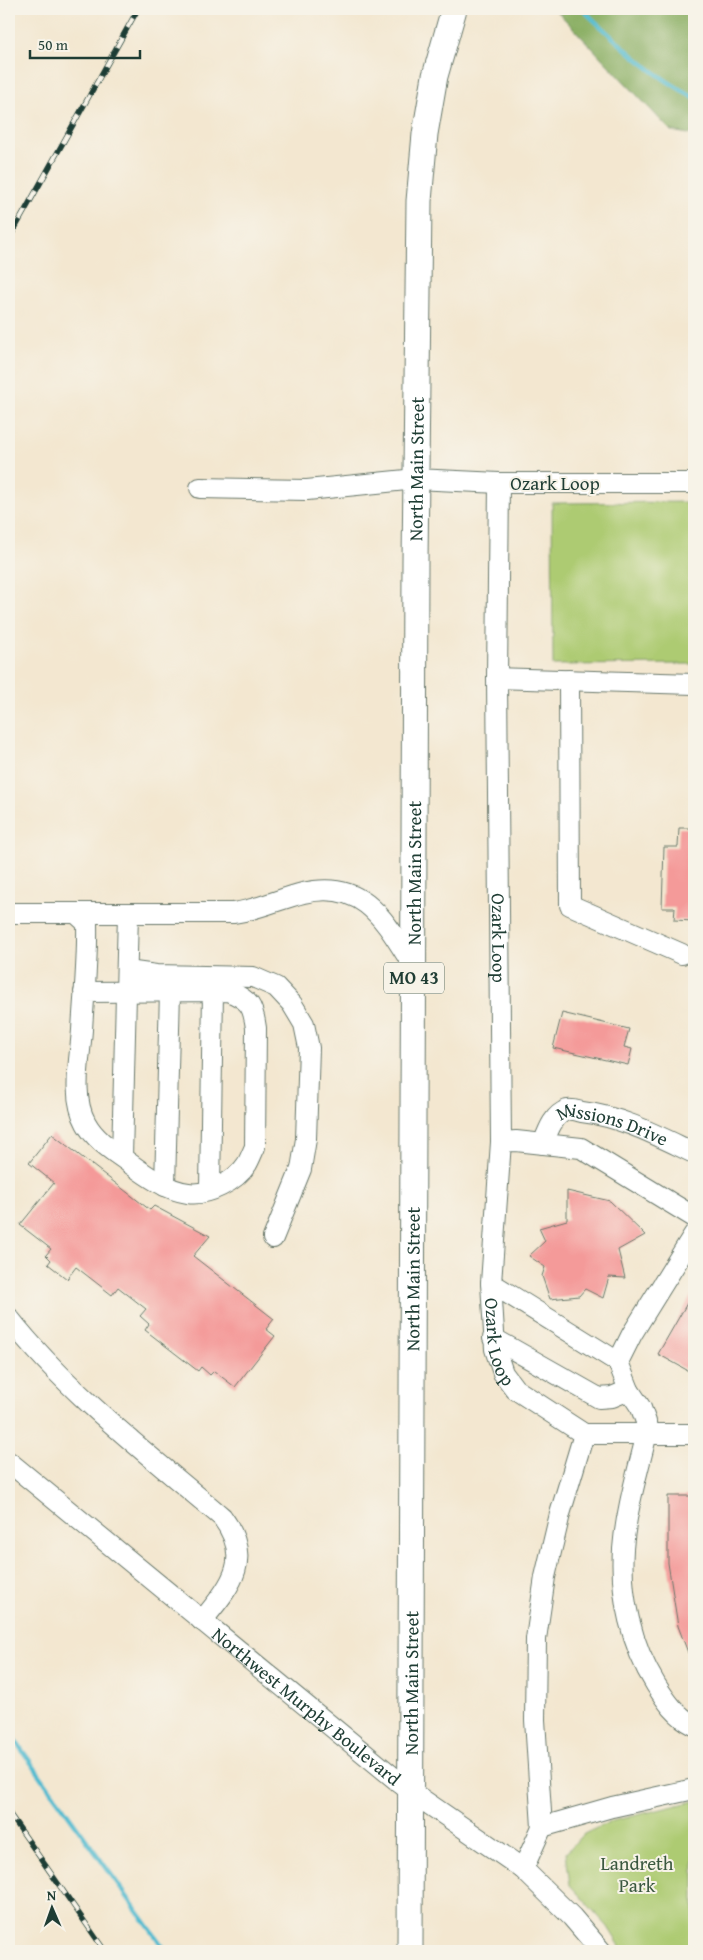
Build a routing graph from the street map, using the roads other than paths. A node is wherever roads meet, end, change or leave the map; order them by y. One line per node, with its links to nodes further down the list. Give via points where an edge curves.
1 (454, 9): 2 (main road, North Main Street / MO 43, via 435,76 425,134 419,201)
2 (416, 479): 3 (street); 5 (street, via 307,490); 13 (main road, North Main Street / MO 43)
3 (499, 483): 4 (street, Ozark Loop); 6 (street, Ozark Loop)
4 (694, 483)
5 (200, 488)
6 (498, 678): 7 (street); 19 (street, Ozark Loop)
7 (570, 680): 8 (street); 12 (street, via 570,905)
8 (694, 684)
9 (9, 913): 10 (street)
10 (76, 913): 11 (street); 17 (street, via 87,923)
11 (128, 913): 13 (street, via 233,913 304,893 339,892 366,902 376,911); 14 (street)
12 (682, 954)
13 (414, 967): 40 (main road, North Main Street / MO 43)
14 (127, 970): 18 (street); 27 (street, via 156,975 253,977 276,987 304,1024 309,1048 306,1139 301,1169)
15 (170, 991): 16 (street); 18 (street); 23 (street)
16 (213, 991): 24 (street); 24 (street, via 228,991 243,997 253,1009 256,1028 256,1128 255,1147 246,1165 232,1179)
17 (84, 992): 18 (street); 22 (street, via 78,1081 80,1109 86,1124 103,1143)
18 (127, 992): 22 (street)
19 (501, 1142): 20 (street); 28 (street, Ozark Loop)
20 (544, 1144): 21 (street, Missions Drive, via 554,1120 568,1110 633,1124); 25 (street, via 581,1148)
21 (694, 1153)
22 (122, 1157): 23 (street)
23 (165, 1186): 24 (street, via 193,1194)
24 (210, 1190)
25 (694, 1217)
26 (694, 1234): 31 (street)
27 (273, 1238)
28 (492, 1283): 30 (street, Ozark Loop); 31 (street)
29 (9, 1318): 37 (street, via 93,1407 229,1526 237,1545 235,1571 228,1587)
30 (493, 1338): 32 (street, via 599,1398); 34 (street, Ozark Loop, via 503,1373 515,1389)
31 (618, 1362): 32 (street)
32 (629, 1390): 33 (street, via 641,1408)
33 (646, 1433): 34 (street); 35 (street); 38 (street, via 623,1550 627,1614 635,1641 658,1689 682,1720)
34 (584, 1434): 41 (street, via 545,1577 536,1639 535,1720)
35 (694, 1434)
36 (9, 1462): 37 (street, Northwest Murphy Boulevard)
37 (202, 1621): 40 (street, Northwest Murphy Boulevard)
38 (694, 1725)
39 (694, 1789): 41 (street)
40 (410, 1791): 42 (street, Northwest Murphy Boulevard); 43 (main road, North Main Street / MO 43)
41 (542, 1827): 42 (street)
42 (523, 1869): 44 (street, Northwest Murphy Boulevard)
43 (410, 1951)
44 (601, 1951)

